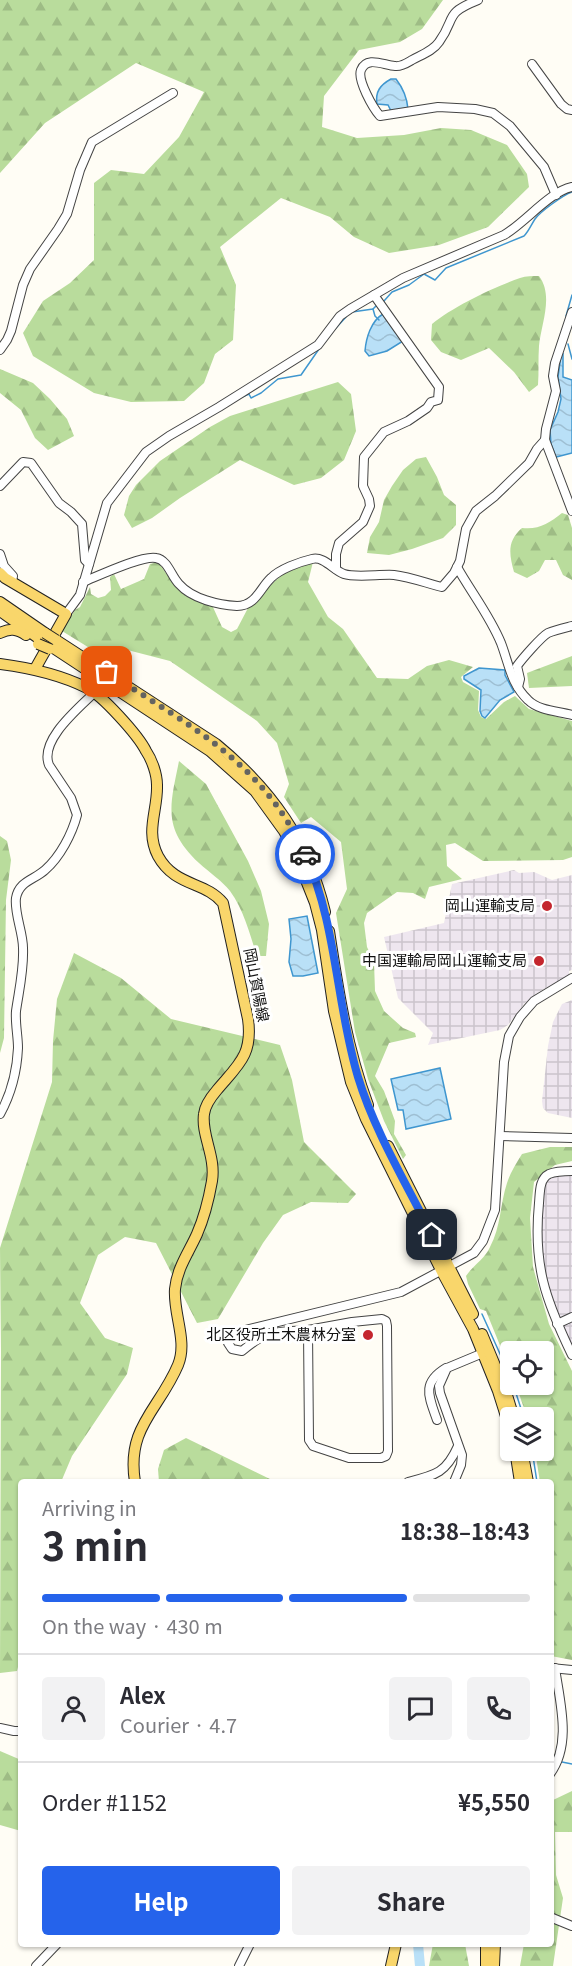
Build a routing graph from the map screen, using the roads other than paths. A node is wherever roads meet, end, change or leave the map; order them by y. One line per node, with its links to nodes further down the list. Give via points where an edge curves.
1 (478, 0): 6 (street, via 452,14 438,43 430,50 395,67 368,63 360,71 361,81 380,116 438,107 493,113 510,126 544,167)
2 (532, 64): 4 (street, via 561,104)
3 (173, 93): 9 (street, via 92,142 67,214 30,269 11,331)
4 (572, 110)
5 (572, 187): 6 (street)
6 (556, 195): 7 (street, via 504,235)
7 (374, 295): 14 (street, via 340,316 318,345 146,452 107,503); 16 (street, via 439,387 438,399 408,421 384,432 364,458 363,486 370,506 363,522 339,543)
8 (572, 312): 10 (street, via 553,370 555,400)
9 (0, 350)
10 (545, 440): 12 (street); 15 (street, via 529,463 476,512 466,529)
11 (0, 486): 14 (street, via 23,462 32,463 59,504 82,524 85,560)
12 (572, 511)
13 (0, 554): 18 (street, via 13,576)
14 (89, 564): 19 (street)
15 (457, 567): 16 (street, via 442,587 395,576 344,574); 28 (street, via 500,643)
16 (336, 569): 19 (street, via 314,558 281,571 243,606 219,604 196,596 179,585 164,562 154,557)
17 (0, 573): 18 (main road)
18 (12, 582): 21 (main road)
19 (83, 582): 21 (street, via 80,595)
20 (2, 604): 24 (main road)
21 (66, 614): 27 (main road)
22 (572, 626): 28 (street, via 541,638 524,656 517,666)
23 (0, 633): 24 (main road, via 13,629)
24 (42, 639): 25 (main road, bridge)
25 (53, 645): 36 (main road, via 210,750 255,791 284,831 315,903 351,1082 366,1119); 36 (main road, via 216,744 261,785 291,826 322,901 358,1078)
26 (0, 664): 27 (main road, 岡山賀陽線)
27 (35, 669): 29 (main road, 岡山賀陽線)
28 (518, 687): 30 (street, via 530,702)
29 (95, 692): 32 (street, via 64,722 48,752 49,765 71,798 77,815 56,856 16,896 23,951 16,1014 18,1047 16,1068); 49 (main road, 岡山賀陽線, via 147,751 158,782 152,841 164,866 223,903 250,1031 245,1055 207,1104 204,1114 213,1160 212,1182 198,1233 175,1286 181,1351 178,1364 137,1436)
30 (572, 715)
31 (572, 978): 33 (street, via 534,1001 509,1036)
32 (0, 1114)
33 (500, 1136): 34 (street); 36 (street, via 495,1210 486,1235 474,1253)
34 (572, 1138)
35 (572, 1171): 38 (street, via 548,1174 540,1194 540,1268)
36 (445, 1270): 39 (street, via 401,1292 231,1335 228,1343 242,1351 271,1332); 40 (main road); 44 (main road, via 490,1350)
37 (572, 1317): 38 (street)
38 (557, 1324): 41 (street)
39 (308, 1330): 39 (street, via 310,1443 349,1458 386,1456 386,1321)
40 (483, 1353): 42 (street); 43 (main road)
41 (572, 1354)
42 (447, 1368): 45 (street, via 436,1374 428,1391); 46 (street, via 439,1386)
43 (503, 1407)
44 (510, 1407)
45 (436, 1420)
46 (458, 1446): 50 (street, via 441,1472); 51 (street, via 462,1455)
47 (516, 1461): 52 (main road)
48 (524, 1461): 53 (main road)
49 (135, 1479)
50 (420, 1479)
51 (455, 1479)
52 (519, 1479)
53 (527, 1479)
54 (554, 1668): 55 (street)
55 (572, 1670)
56 (554, 1673): 59 (street, via 563,1721 562,1747)
57 (0, 1728): 58 (street)
58 (18, 1731)
59 (554, 1768)
60 (554, 1919): 61 (street)
61 (572, 1926)
62 (54, 1947): 67 (street)
63 (248, 1947): 68 (street)
64 (395, 1947): 69 (main road)
65 (486, 1947): 70 (main road)
66 (495, 1947): 71 (main road)
67 (36, 1966)
68 (238, 1966)
69 (391, 1966)
70 (486, 1966)
71 (494, 1966)

